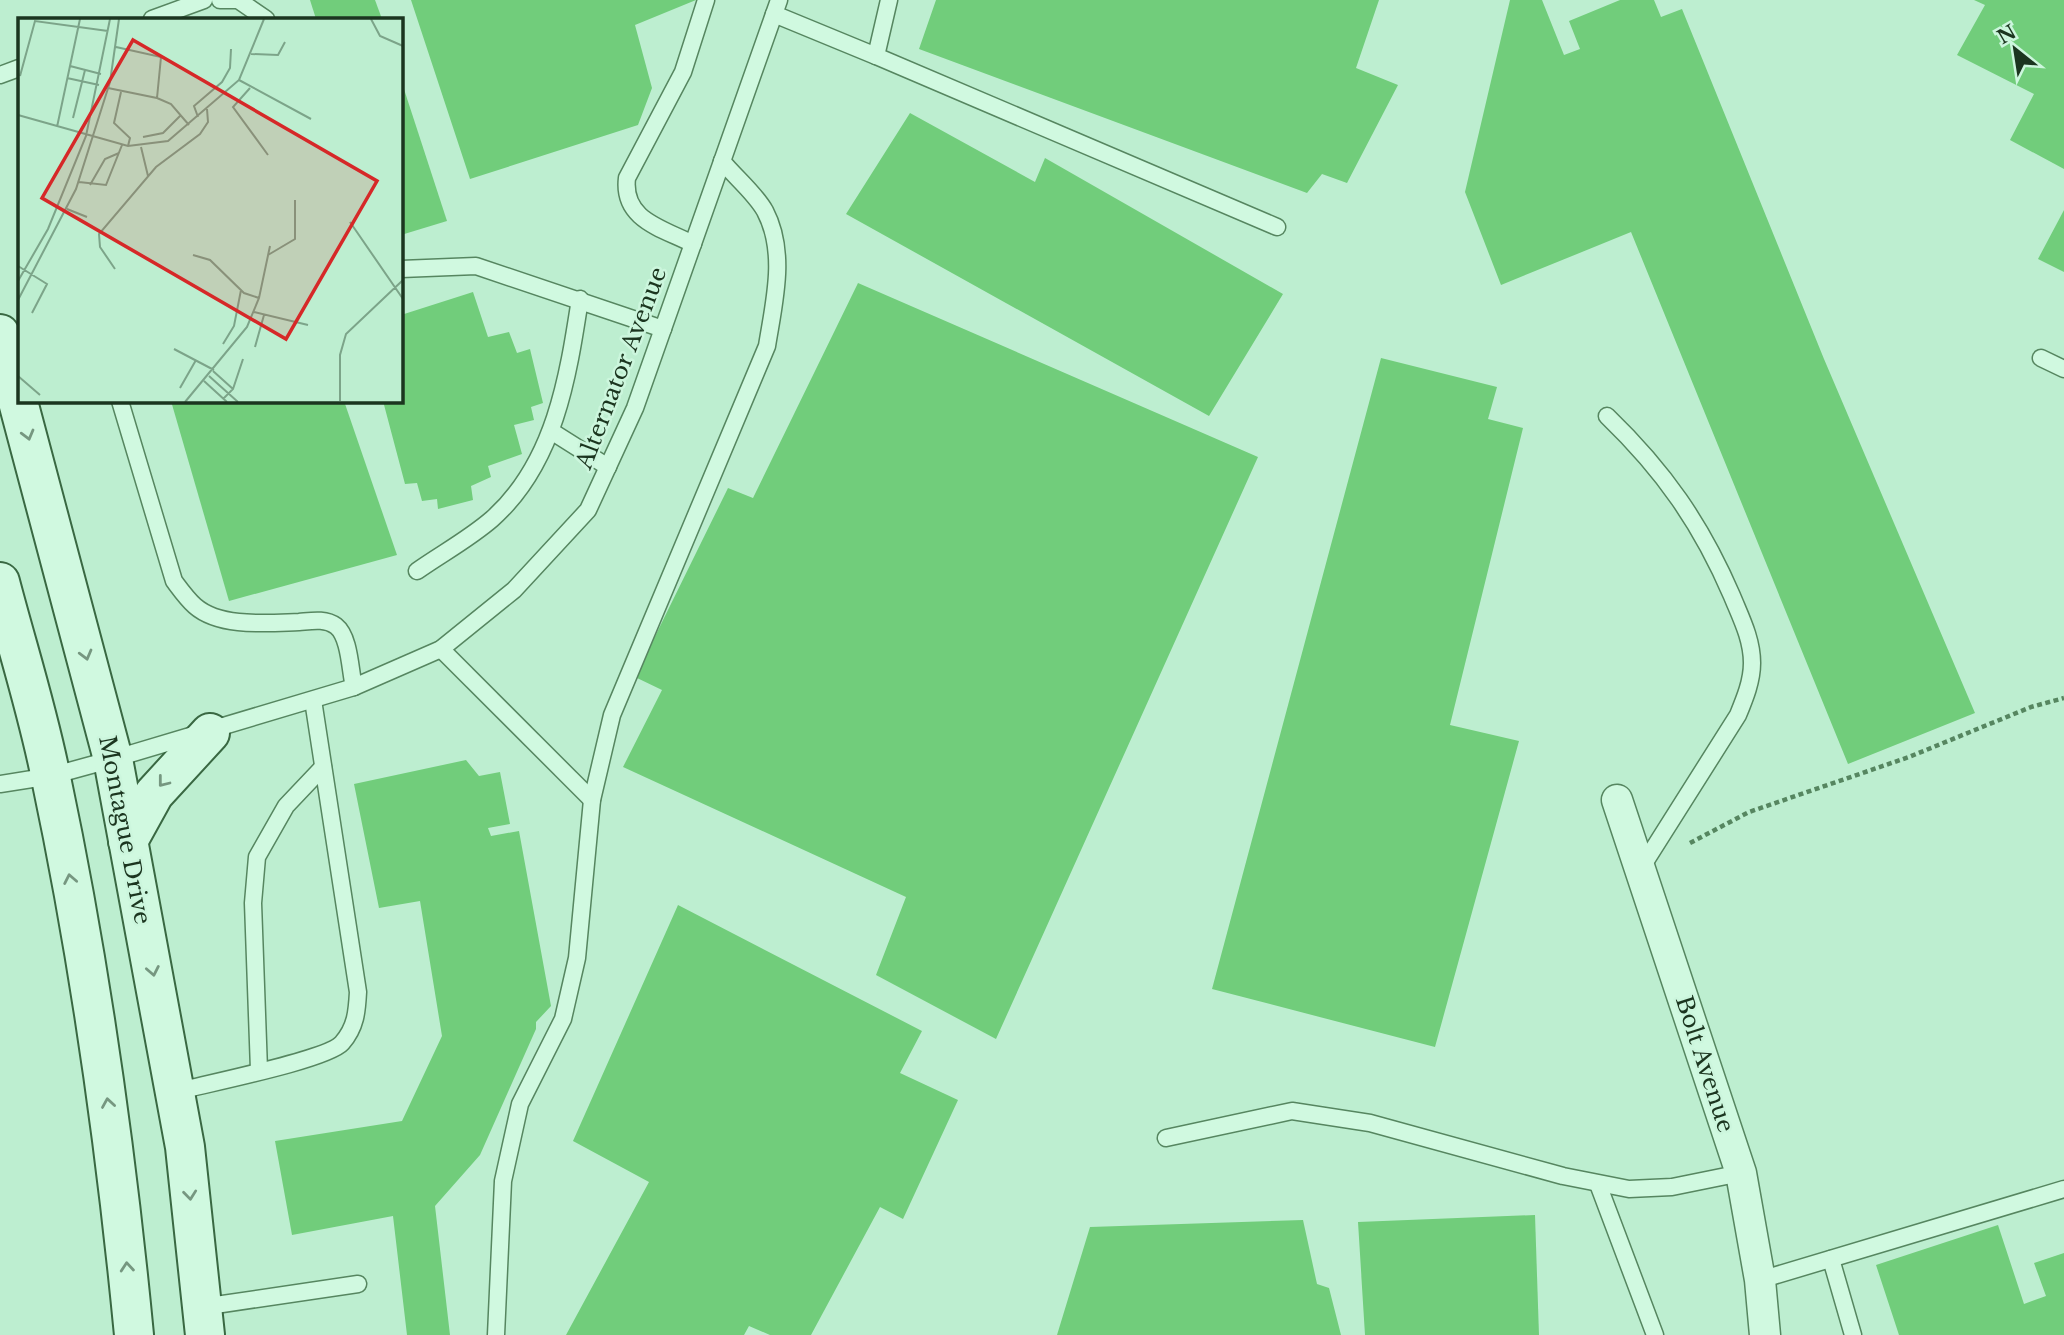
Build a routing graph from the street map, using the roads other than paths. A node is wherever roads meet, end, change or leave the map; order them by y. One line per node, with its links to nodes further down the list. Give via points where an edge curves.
1 (204, 0): 6 (lane)
2 (220, 0): 7 (lane, via 239,1)
3 (706, 0): 13 (lane, via 683,72 627,178 625,193 638,216)
4 (889, 0): 8 (lane)
5 (777, 7): 8 (lane); 11 (lane, Alternator Avenue)
6 (155, 18)
7 (264, 18)
8 (876, 56): 12 (lane)
9 (18, 68): 10 (lane)
10 (0, 75)
11 (722, 161): 13 (lane, Alternator Avenue); 36 (lane, via 764,211 774,240 778,282 767,345 612,715)
12 (1277, 226)
13 (693, 244): 16 (lane, Alternator Avenue)
14 (402, 269): 15 (lane, via 476,266)
15 (580, 299): 16 (lane); 24 (lane, via 568,378)
16 (663, 329): 25 (lane, Alternator Avenue)
17 (0, 334): 20 (main road, Montague Drive)
18 (2041, 358): 19 (lane)
19 (2064, 369)
20 (18, 394)
21 (20, 402): 32 (main road, Montague Drive, one-way to 32)
22 (120, 402): 29 (lane, via 174,581 183,593 209,615 259,624 324,621 337,627)
23 (1607, 416): 39 (lane, via 1646,453 1687,508 1743,622 1752,664 1738,715)
24 (551, 431): 25 (lane); 26 (lane, via 527,477 492,519)
25 (608, 467): 28 (lane, Alternator Avenue, via 588,510 514,590)
26 (417, 571)
27 (0, 582): 34 (main road)
28 (441, 649): 29 (lane, Alternator Avenue); 36 (lane)
29 (354, 687): 30 (lane, Alternator Avenue)
30 (313, 700): 31 (lane, Alternator Avenue); 33 (lane)
31 (210, 733): 32 (lane, Alternator Avenue); 38 (main road, one-way to 38, via 154,794)
32 (113, 759): 34 (lane, Alternator Avenue); 38 (main road, Montague Drive)
33 (323, 767): 40 (lane, via 286,806 257,857 253,903); 40 (lane, via 358,992 357,1018 341,1045)
34 (51, 776): 35 (lane, Alternator Avenue); 50 (main road, one-way to 34, via 116,1157)
35 (0, 784)
36 (592, 800): 51 (lane, via 577,958 563,1019 520,1104 503,1181)
37 (1617, 800): 39 (street, Bolt Avenue)
38 (128, 841): 41 (main road, Montague Drive, one-way to 41)
39 (1640, 870): 43 (street, Bolt Avenue)
40 (259, 1070): 41 (lane)
41 (175, 1092): 49 (main road, Montague Drive, one-way to 49)
42 (1166, 1138): 44 (lane, via 1292,1111 1370,1123)
43 (1741, 1173): 44 (lane, via 1672,1187 1629,1189); 47 (street, Bolt Avenue)
44 (1598, 1184): 52 (lane)
45 (2064, 1189): 46 (lane)
46 (1831, 1259): 47 (lane); 54 (lane)
47 (1760, 1280): 53 (street, Bolt Avenue)
48 (358, 1284): 49 (lane)
49 (203, 1321)
50 (134, 1335)
51 (496, 1335)
52 (1655, 1335)
53 (1765, 1335)
54 (1853, 1335)

